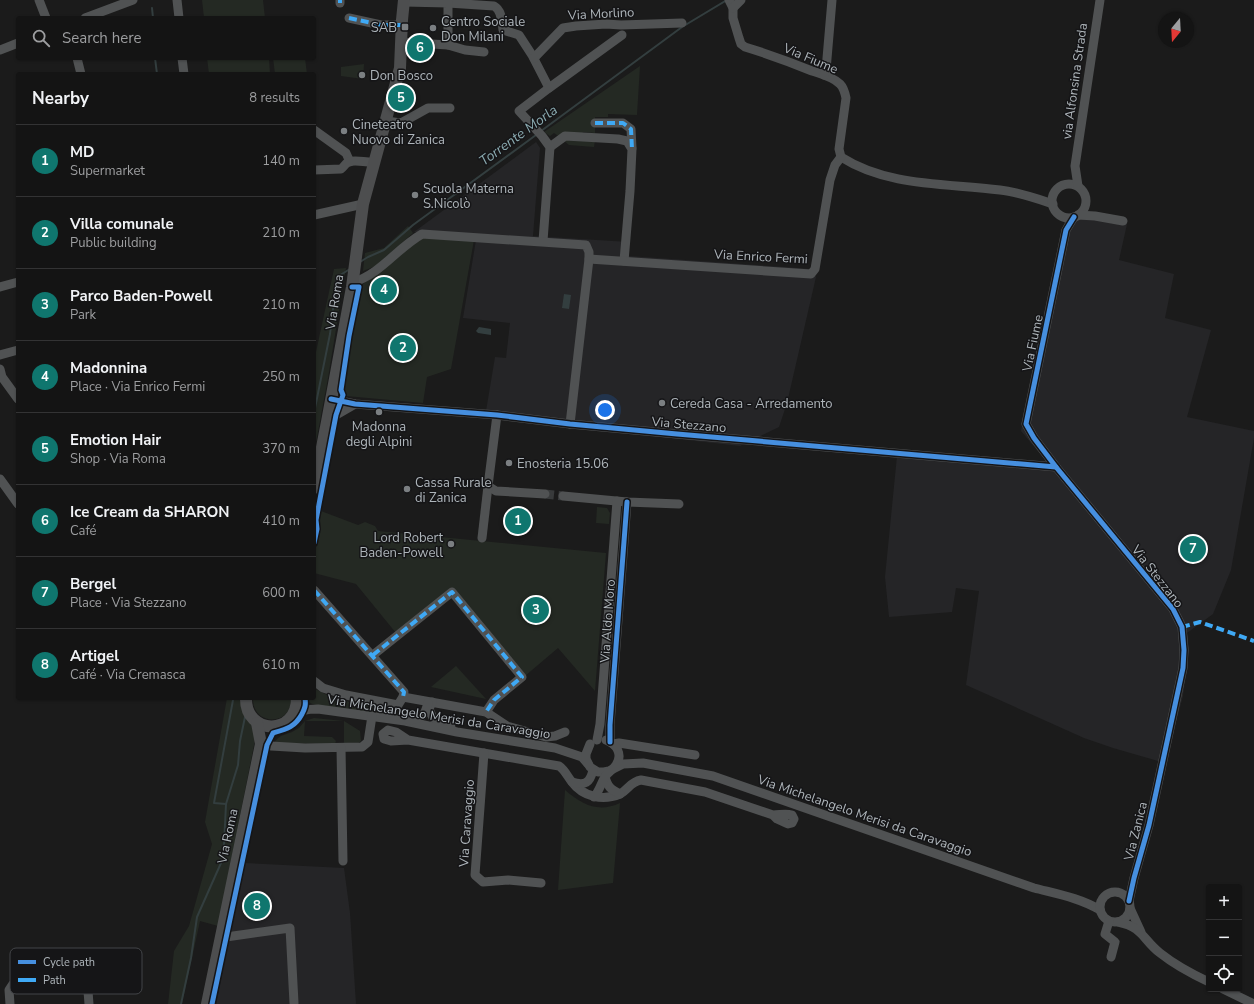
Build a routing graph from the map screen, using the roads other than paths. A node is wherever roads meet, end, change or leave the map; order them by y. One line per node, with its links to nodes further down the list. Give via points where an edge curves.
1 (39, 0): 11 (street)
2 (133, 0): 12 (street)
3 (177, 0): 13 (street)
4 (741, 0): 9 (street)
5 (832, 0): 28 (street)
6 (1100, 0): 39 (street, via Alfonsina Strada)
7 (404, 1): 8 (street); 16 (main road, Via Roma)
8 (448, 1): 10 (street); 20 (street)
9 (731, 4): 28 (street, Via Fiume, via 741,44)
10 (497, 6): 23 (street, via 503,30 519,35)
11 (45, 16)
12 (90, 16)
13 (179, 16)
14 (349, 18): 16 (street, via 381,25)
15 (682, 23): 23 (street, Via Morlino, via 598,24 563,28)
16 (402, 25): 18 (main road, Via Roma)
17 (622, 35): 29 (street)
18 (401, 42): 20 (street); 31 (main road, Via Roma, via 399,73)
19 (16, 44): 21 (street)
20 (448, 45): 22 (street)
21 (0, 50)
22 (484, 52)
23 (534, 58): 29 (street)
24 (78, 60): 26 (street)
25 (182, 60): 27 (street)
26 (80, 72)
27 (184, 72)
28 (824, 75): 36 (street, Via Fiume, via 837,81 845,94 839,149)
29 (549, 88): 34 (street, via 519,111)
30 (450, 108): 31 (street, via 428,108 401,123)
31 (386, 121): 38 (main road, Via Roma)
32 (595, 123): 35 (street, via 623,123 631,129)
33 (316, 131): 37 (street, via 346,153)
34 (550, 147): 35 (street, via 565,136 618,140 627,142); 53 (street)
35 (632, 149): 55 (street)
36 (841, 157): 43 (street, via 864,168 907,182 1001,190); 55 (street, Via Enrico Fermi, via 830,180 813,273)
37 (350, 162): 38 (street); 40 (street, via 341,169)
38 (374, 163): 44 (main road, Via Roma)
39 (1075, 166): 41 (street); 42 (street)
40 (316, 170)
41 (1078, 186): 42 (street, via 1072,184); 46 (street, via 1085,195)
42 (1061, 187): 43 (street, via 1044,196); 45 (street, via 1053,196)
43 (1031, 196): 45 (street)
44 (363, 204): 47 (street); 56 (main road, Via Roma)
45 (1053, 204): 48 (street)
46 (1085, 206): 49 (street); 50 (street)
47 (316, 215)
48 (1061, 215): 49 (street); 52 (street)
49 (1076, 216): 50 (street); 52 (street, Via Fiume)
50 (1096, 216): 51 (street)
51 (1124, 221)
52 (1066, 230): 68 (street, Via Fiume, via 1026,424)
53 (543, 241): 54 (street, via 586,245); 56 (street, via 422,234 373,274 362,280)
54 (589, 259): 55 (street, Via Enrico Fermi); 67 (street)
55 (624, 261)
56 (353, 278): 63 (main road, Via Roma)
57 (16, 283): 58 (street)
58 (0, 287)
59 (16, 351): 60 (street)
60 (0, 355)
61 (0, 369): 62 (street)
62 (16, 396)
63 (331, 399): 64 (street, Via Stezzano); 66 (main road, Via Roma)
64 (355, 404): 65 (street, Via Stezzano); 66 (street)
65 (497, 415): 67 (street, Via Stezzano); 71 (street)
66 (327, 422): 69 (main road, Via Roma)
67 (570, 424): 68 (street, Via Stezzano)
68 (1056, 467): 105 (street, Via Stezzano, via 1173,609 1182,627 1183,668)
69 (316, 478)
70 (0, 479): 74 (street)
71 (488, 486): 72 (street, via 496,491); 78 (street)
72 (545, 494)
73 (563, 496): 75 (street)
74 (16, 501)
75 (617, 501): 76 (street); 97 (street, Via Aldo Moro, via 600,724)
76 (627, 502): 77 (street); 99 (street, Via Aldo Moro, via 610,725)
77 (679, 504)
78 (482, 538)
79 (316, 593): 80 (street)
80 (373, 655): 82 (street, via 404,692); 88 (street, via 452,592 522,677 494,700)
81 (316, 683): 82 (street, via 323,688 346,695 398,706)
82 (403, 697): 86 (street, Via Michelangelo Merisi da Caravaggio)
83 (297, 700): 90 (main road)
84 (300, 700): 87 (street, Via Michelangelo Merisi da Caravaggio)
85 (243, 701): 92 (main road, Via Roma)
86 (430, 702): 88 (street, Via Michelangelo Merisi da Caravaggio); 91 (street, via 425,714 418,719); 94 (street, via 429,709 433,718)
87 (318, 709): 89 (street, Via Michelangelo Merisi da Caravaggio); 90 (street, Via Michelangelo Merisi da Caravaggio, via 305,709)
88 (486, 712): 95 (street, Via Michelangelo Merisi da Caravaggio, via 507,726 546,737)
89 (372, 716): 91 (street, Via Michelangelo Merisi da Caravaggio); 100 (street, via 368,742 362,748)
90 (292, 717): 93 (main road, Via Roma)
91 (405, 721): 94 (street, Via Michelangelo Merisi da Caravaggio)
92 (257, 722): 93 (main road); 98 (main road, Via Roma)
93 (275, 727): 98 (main road, Via Roma, via 265,736)
94 (457, 732): 101 (street, Via Michelangelo Merisi da Caravaggio)
95 (564, 732)
96 (408, 740): 102 (street)
97 (594, 742): 99 (street, Via Michelangelo Merisi da Caravaggio, via 602,740); 101 (street, Via Michelangelo Merisi da Caravaggio, via 581,749); 107 (street, via 586,754)
98 (266, 745): 100 (street); 123 (main road, Via Roma)
99 (614, 745): 103 (street, Via Michelangelo Merisi da Caravaggio, via 619,743); 104 (street, Via Michelangelo Merisi da Caravaggio, via 624,755); 106 (street, via 618,760)
100 (341, 748): 113 (street)
101 (555, 748): 107 (street, Via Michelangelo Merisi da Caravaggio, via 582,758)
102 (484, 753): 109 (street, via 559,766); 115 (street, Via Caravaggio, via 475,875 484,882)
103 (695, 755)
104 (643, 763): 106 (street, Via Michelangelo Merisi da Caravaggio, via 623,764); 118 (street, Via Michelangelo Merisi da Caravaggio, via 713,776 1034,888)
105 (1161, 766): 114 (street, Via Zanica, via 1149,825)
106 (614, 768): 107 (street, Via Michelangelo Merisi da Caravaggio, via 604,772); 108 (street)
107 (591, 769): 109 (street, via 590,780 578,784); 111 (street)
108 (605, 777): 110 (street, via 608,786); 111 (street)
109 (572, 782): 111 (street, via 579,790)
110 (620, 794): 111 (street, via 605,798); 112 (street, via 631,784 641,780 705,792)
111 (594, 797)
112 (773, 815)
113 (343, 861)
114 (1134, 878): 116 (street, Via Zanica); 119 (street, Via Zanica)
115 (541, 882)
116 (1116, 891): 117 (street, Via Zanica); 119 (street, via 1124,894)
117 (1105, 895): 118 (street, Via Michelangelo Merisi da Caravaggio, via 1092,899); 120 (street, via 1100,902)
118 (1076, 899): 120 (street, Via Michelangelo Merisi da Caravaggio)
119 (1130, 904): 121 (street, Via Zanica, via 1127,917); 122 (street)
120 (1100, 910): 121 (street, via 1105,918)
121 (1114, 921): 122 (street, via 1129,924); 124 (street, via 1105,934 1115,942)
122 (1142, 933): 125 (street, via 1158,952 1184,970)
123 (221, 935): 129 (street, via 226,937 290,928); 132 (main road, Via Roma)
124 (1111, 957)
125 (1206, 981)
126 (10, 988): 130 (street)
127 (1230, 992): 133 (street)
128 (88, 994): 131 (street)
129 (294, 1003)
130 (10, 1004)
131 (89, 1004)
132 (206, 1004)
133 (1254, 1004)

